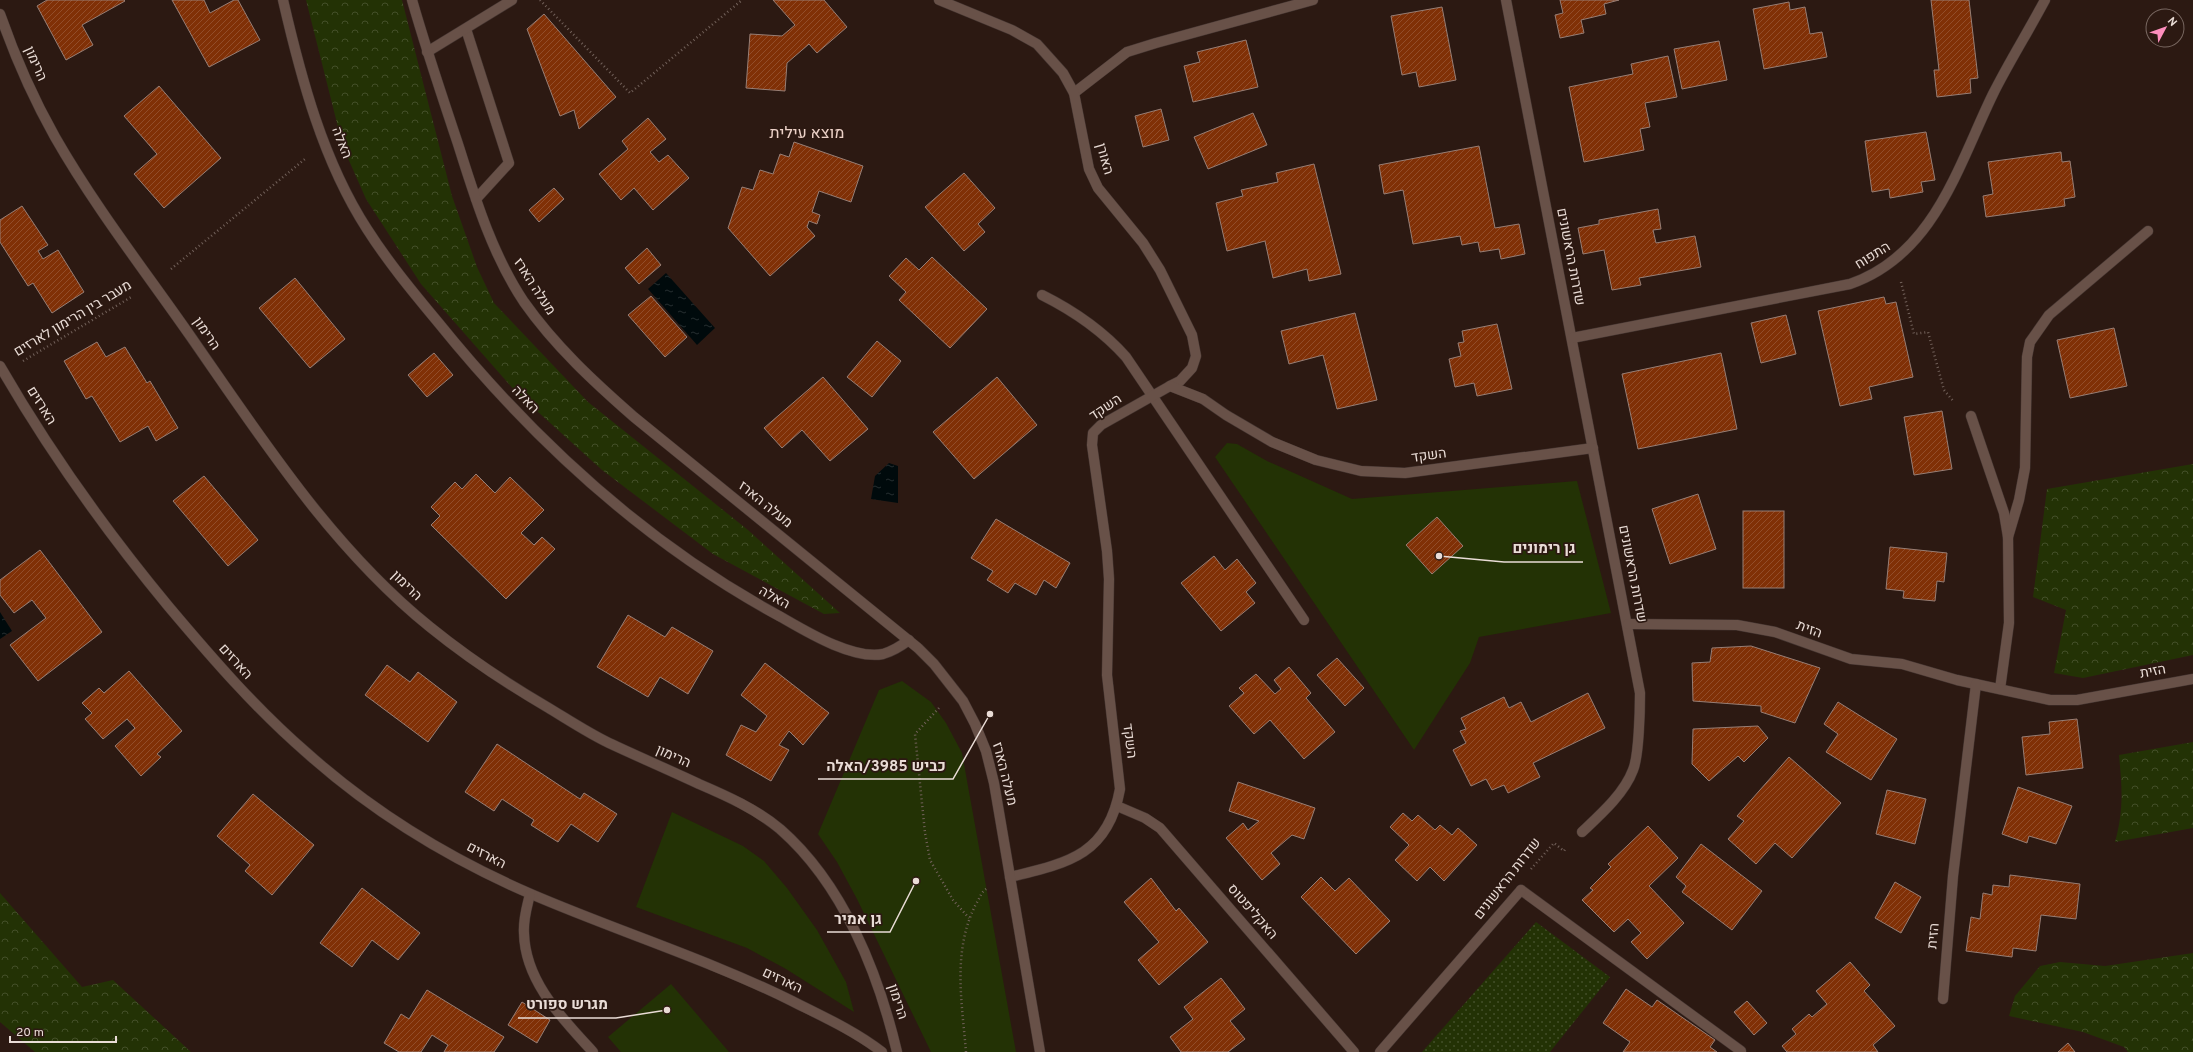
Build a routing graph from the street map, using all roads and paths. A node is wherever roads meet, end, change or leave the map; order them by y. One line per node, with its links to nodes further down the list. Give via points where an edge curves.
1 (283, 0): 14 (street, האלה, via 297,58)
2 (412, 0): 12 (street, מעלה הארז)
3 (512, 0): 11 (street)
4 (540, 0): 5 (path, via 630,93)
5 (742, 0)
6 (940, 0): 13 (street, האורן, via 1012,30 1037,44 1063,73)
7 (1313, 0): 13 (street, via 1127,52)
8 (1506, 0): 20 (street, שדרות הראשונים)
9 (2045, 0): 17 (street, התפוח, via 1996,88 1936,212 1920,235)
10 (0, 14): 18 (street, הרימון, via 21,68 55,137)
11 (466, 28): 12 (street); 15 (street, via 509,163)
12 (427, 52): 15 (street, מעלה הארז)
13 (1074, 93): 22 (street, האורן, via 1089,169 1098,188 1143,243 1160,270 1192,334 1196,356 1192,368 1180,381)
14 (325, 142): 18 (path, מעבר בין הרימון לארזים); 29 (street, האלה, via 358,215 418,298 505,401 597,490 645,530 694,565 744,598 796,626 849,650 865,654 884,653)
15 (476, 199): 29 (street, מעלה הארז, via 510,279 539,322 572,360 657,436)
16 (2148, 231): 26 (street, via 2049,315 2030,342 2027,356 2025,468)
17 (1896, 260): 20 (street, התפוח, via 1873,276 1850,284); 24 (path, via 1914,334 1928,332 1944,390)
18 (154, 283): 21 (path, מעבר בין הרימון לארזים); 44 (street, הרימון, via 308,499 370,570 428,625 490,672 604,740 752,809 778,827 801,850 840,904 856,935 882,1000)
19 (1042, 295): 23 (street, via 1081,316 1116,346)
20 (1572, 338): 25 (street, שדרות הראשונים)
21 (2, 369): 38 (street, הארזים, via 63,466 114,539 188,630 265,714 313,759 405,827 463,861)
22 (1170, 386): 23 (street, השקד); 25 (street, השקד, via 1203,399 1249,429 1283,447 1324,462 1361,471 1404,473)
23 (1152, 396): 27 (street); 34 (street, השקד, via 1101,425 1093,433 1092,445 1108,565 1107,675 1120,789)
24 (1971, 416): 26 (street, via 2004,513)
25 (1593, 448): 28 (street, שדרות הראשונים)
26 (2008, 537): 32 (street, via 2009,623)
27 (1304, 620)
28 (1628, 624): 31 (street, הזית, via 1737,625 1775,632 1851,659 1902,664); 35 (street, שדרות הראשונים, via 1640,693 1634,770 1604,811)
29 (909, 640): 33 (street, מעלה הארז)
30 (2193, 679): 32 (street, הזית, via 2077,700 2050,700)
31 (1976, 684): 32 (street, הזית); 40 (street, הזית, via 1952,876)
32 (2000, 689)
33 (956, 690): 36 (street, מעלה הארז, via 975,724 986,751 994,782); 39 (path, via 915,734 930,860 953,900)
34 (1117, 806): 36 (street, השקד, via 1101,836 1086,850 1062,864); 47 (street, האקליפטוס, via 1160,828)
35 (1582, 832): 37 (path, שדרות הראשונים, via 1564,851 1554,843 1525,876)
36 (1010, 877): 39 (path, via 983,890); 46 (street, מעלה הארז)
37 (1521, 890): 41 (street); 48 (street, שדרות הראשונים)
38 (530, 894): 42 (street, via 524,934 531,968 557,1012); 43 (street, הארזים, via 772,991 845,1028)
39 (969, 918): 45 (path, via 962,944 960,980)
40 (1943, 999)
41 (1741, 1051)
42 (593, 1052)
43 (882, 1052)
44 (897, 1052)
45 (966, 1052)
46 (1040, 1052)
47 (1354, 1052)
48 (1380, 1052)

